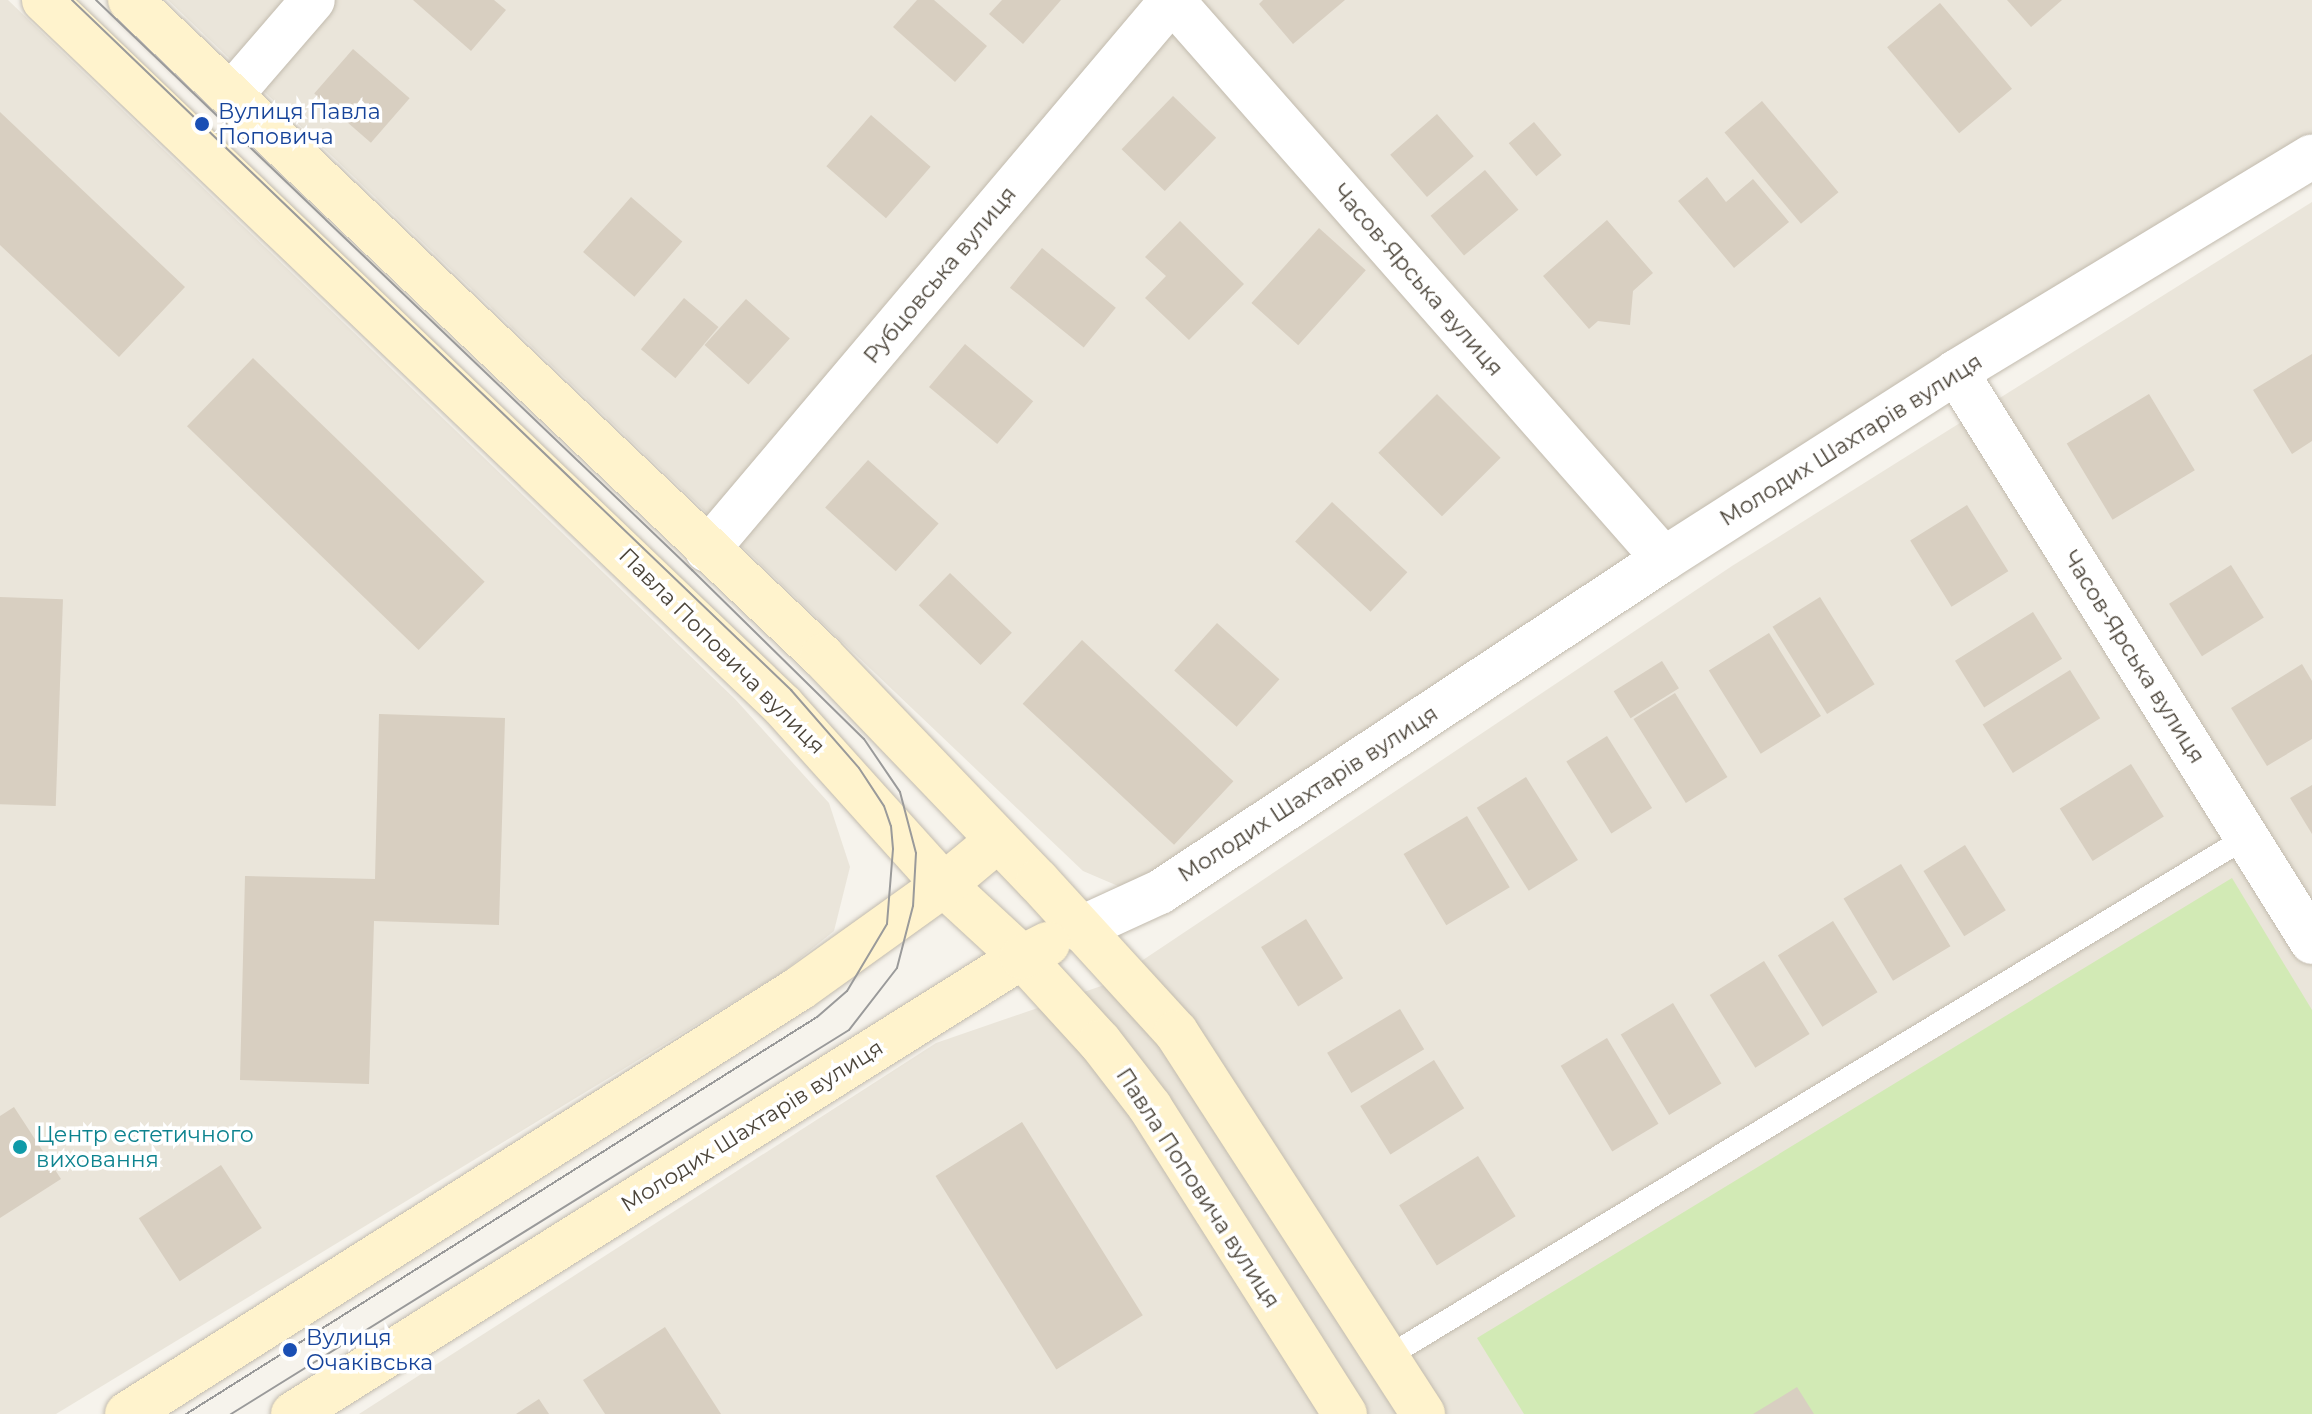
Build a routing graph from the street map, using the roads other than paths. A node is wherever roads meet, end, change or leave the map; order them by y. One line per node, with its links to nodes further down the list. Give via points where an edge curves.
1 (44, 0): 12 (main road, Павла Поповича вулиця, via 783,706)
2 (130, 0): 5 (main road)
3 (313, 0): 5 (street)
4 (1172, 0): 8 (street, Рубцовська вулиця); 9 (street, Часов-Ярська вулиця)
5 (231, 95): 8 (main road)
6 (2312, 156): 7 (street, Молодих Шахтарів вулиця)
7 (1956, 372): 9 (street, Молодих Шахтарів вулиця); 10 (street, Часов-Ярська вулиця)
8 (707, 550): 11 (main road, via 822,656)
9 (1664, 559): 13 (street, Молодих Шахтарів вулиця, via 1160,892)
10 (2247, 837): 14 (street, Часов-Ярська вулиця); 16 (lane)
11 (998, 840): 12 (main road); 13 (main road)
12 (944, 885): 15 (main road, Павла Поповича вулиця); 17 (main road, via 800,988)
13 (1079, 929): 15 (main road, Молодих Шахтарів вулиця); 16 (main road, via 1176,1032)
14 (2312, 942)
15 (1022, 957): 18 (main road, Молодих Шахтарів вулиця); 19 (main road, Павла Поповича вулиця, via 1100,1042 1150,1107)
16 (1387, 1357): 20 (main road)
17 (127, 1414)
18 (293, 1414)
19 (1345, 1414)
20 (1423, 1414)

